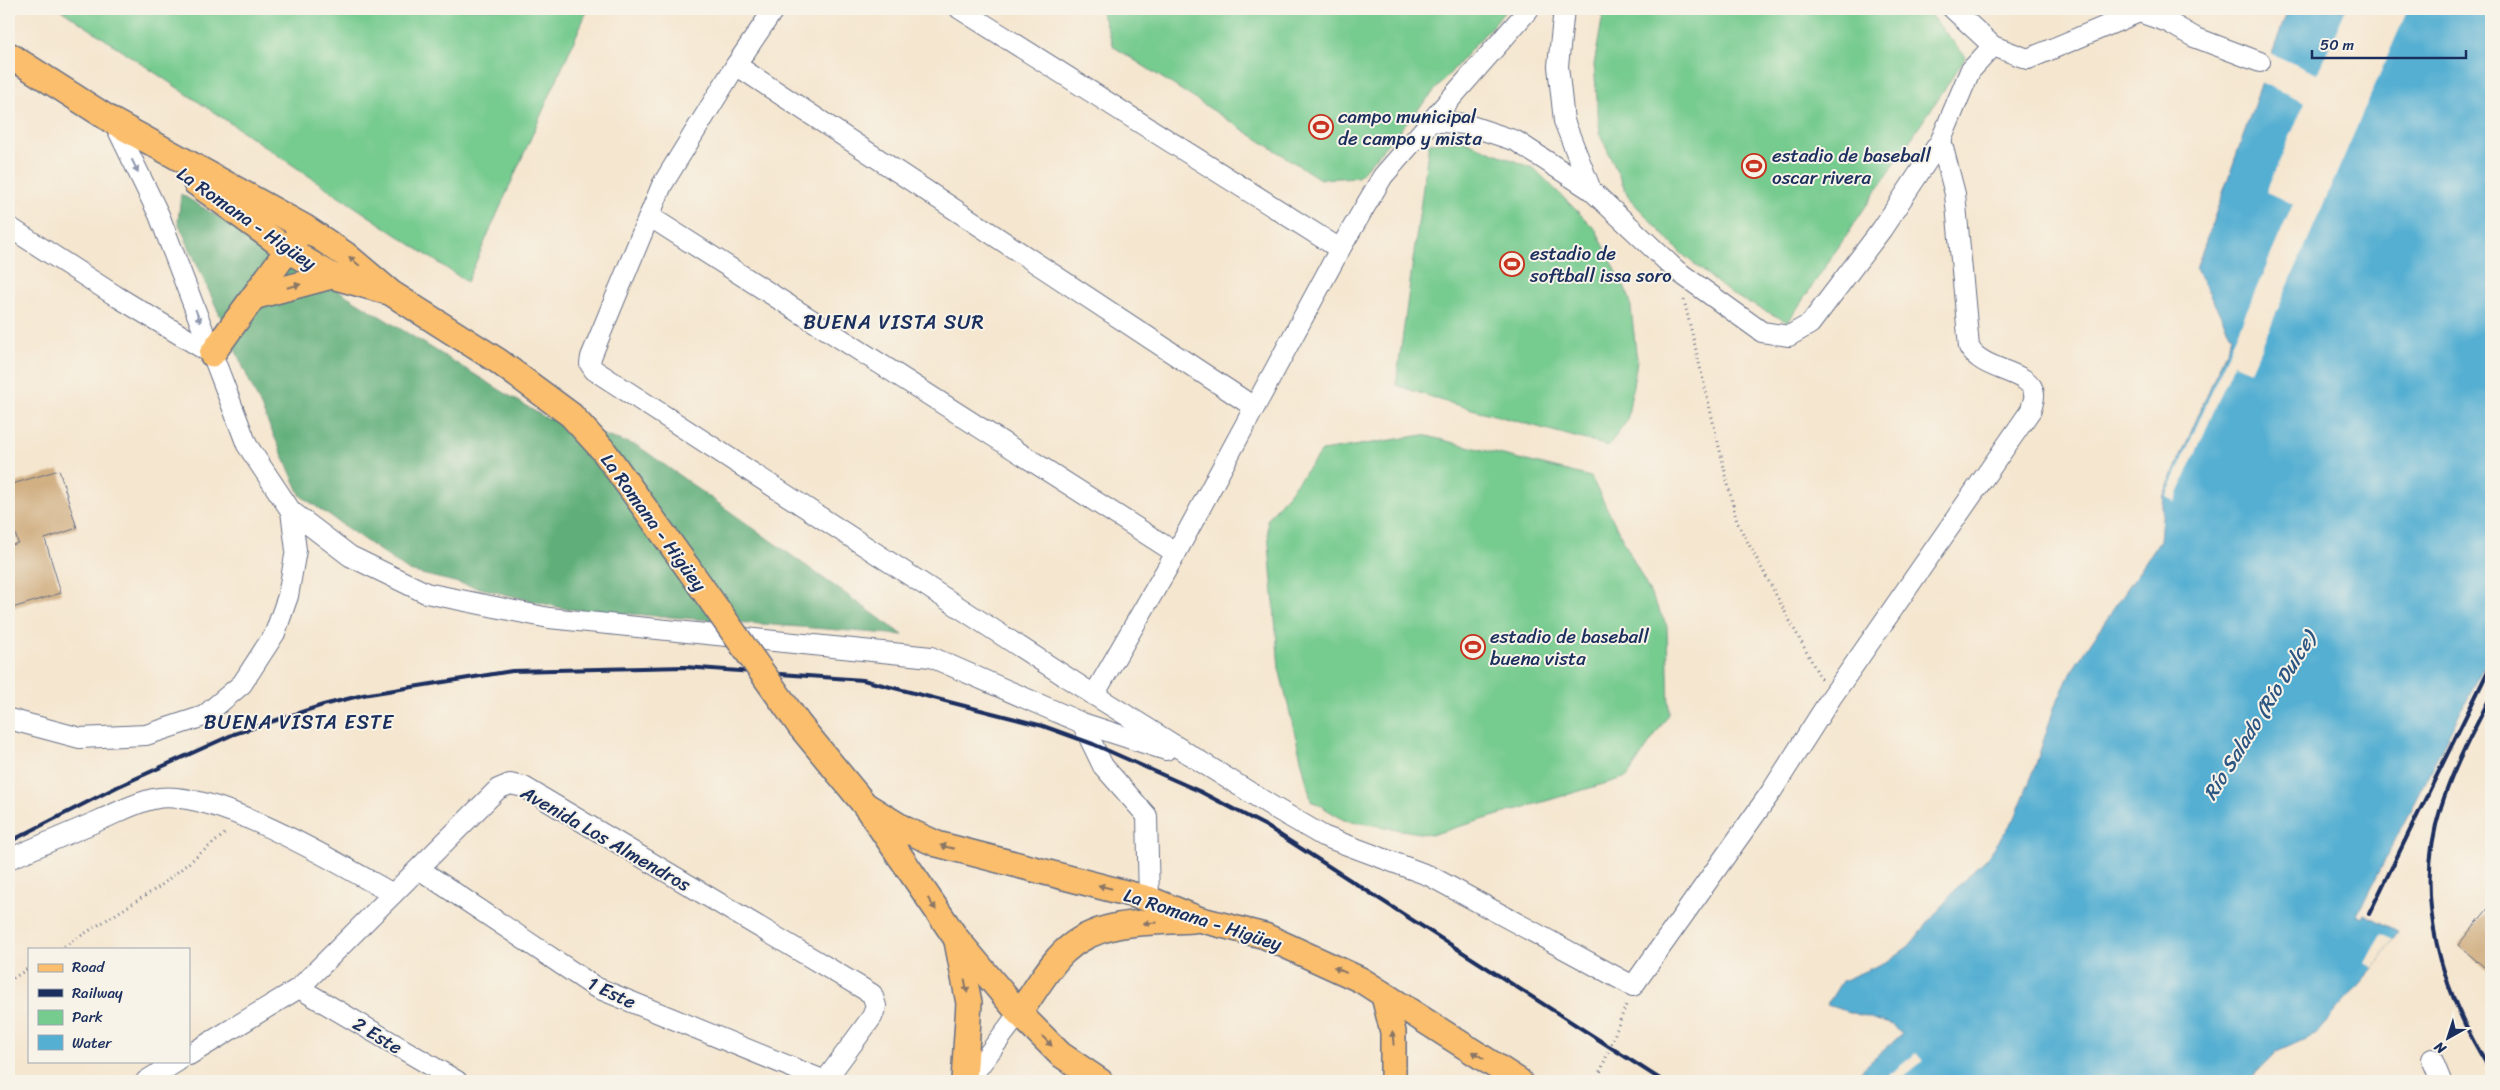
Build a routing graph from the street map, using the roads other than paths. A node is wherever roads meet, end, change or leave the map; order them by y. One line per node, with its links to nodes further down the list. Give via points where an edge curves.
1 (774, 9): 10 (street)
2 (960, 9): 18 (street)
3 (1529, 9): 11 (street)
4 (1564, 9): 14 (street, via 1558,66 1564,122)
5 (1953, 9): 7 (street)
6 (2169, 15): 7 (street, via 2139,12 2028,59); 9 (street, via 2194,37)
7 (1993, 46): 13 (street, via 1970,71)
8 (9, 55): 12 (main road, La Romana - Higüey)
9 (2260, 62)
10 (736, 65): 15 (street, via 662,185); 24 (street)
11 (1431, 121): 14 (street, via 1465,124 1516,141); 18 (street, via 1383,176)
12 (114, 122): 17 (main road, La Romana - Higüey); 19 (main road, La Romana - Higüey); 23 (street, one-way to 23, via 159,215)
13 (1941, 140): 14 (street, via 1882,229 1810,324 1789,336 1762,332 1676,270); 30 (street, via 1955,194 1969,347 1982,362 2023,378 2030,385 2034,394 2031,410 1831,698 1771,792 1633,986 1430,876 1323,836)
14 (1592, 190)
15 (648, 216): 26 (street); 27 (street, via 637,250 591,357 590,364 594,370)
16 (9, 227): 23 (street)
17 (304, 227): 19 (main road); 21 (main road, La Romana - Higüey, one-way to 17, via 346,255)
18 (1340, 249): 24 (street)
19 (288, 250): 20 (main road, La Romana - Higüey); 22 (main road)
20 (332, 276): 21 (main road, La Romana - Higüey); 22 (main road, one-way to 20)
21 (391, 293): 31 (main road, La Romana - Higüey, bridge, via 498,361 571,415 603,450 800,726)
22 (257, 296): 23 (main road)
23 (212, 354): 25 (street, via 248,445)
24 (1254, 407): 26 (street)
25 (291, 511): 28 (street, via 296,550 288,596 275,633 242,684 204,716 146,735 80,738); 29 (street, via 350,556 426,594 549,618 931,657)
26 (1176, 552): 27 (street)
27 (1094, 695): 30 (street)
28 (9, 719)
29 (1082, 723): 30 (street); 35 (street, via 1103,766 1147,816)
30 (1194, 759)
31 (865, 805): 35 (main road, La Romana - Higüey, one-way to 31, via 937,844 904,829); 37 (main road, La Romana - Higüey, one-way to 37)
32 (9, 859): 34 (street, via 131,806 153,799 176,797 198,801 281,833)
33 (418, 869): 34 (street, Avenida Los Almendros); 46 (street, 1 Este, via 595,987); 46 (street, Avenida Los Almendros, via 498,789 510,784 524,787 872,994 876,1006 872,1017)
34 (393, 894): 38 (street, Avenida Los Almendros)
35 (1149, 898): 36 (main road, La Romana - Higüey)
36 (1198, 919): 39 (main road, La Romana - Higüey, one-way to 36, via 1361,980 1265,936); 40 (main road, one-way to 40, via 1123,924 1088,934 1064,951)
37 (956, 938): 40 (main road, La Romana - Higüey); 47 (main road, one-way to 47, via 969,1003)
38 (299, 988): 41 (street, Avenida Los Almendros); 45 (street, 2 Este)
39 (1384, 996): 49 (main road, one-way to 39, via 1393,1032); 50 (main road, La Romana - Higüey, one-way to 39)
40 (1019, 1014): 47 (street); 48 (main road, La Romana - Higüey, one-way to 48, via 1060,1054)
41 (190, 1054)
42 (2432, 1059): 51 (street)
43 (176, 1062): 44 (street)
44 (146, 1081)
45 (457, 1081)
46 (825, 1081)
47 (966, 1081)
48 (1100, 1081)
49 (1393, 1081)
50 (1519, 1081)
51 (2441, 1081)

